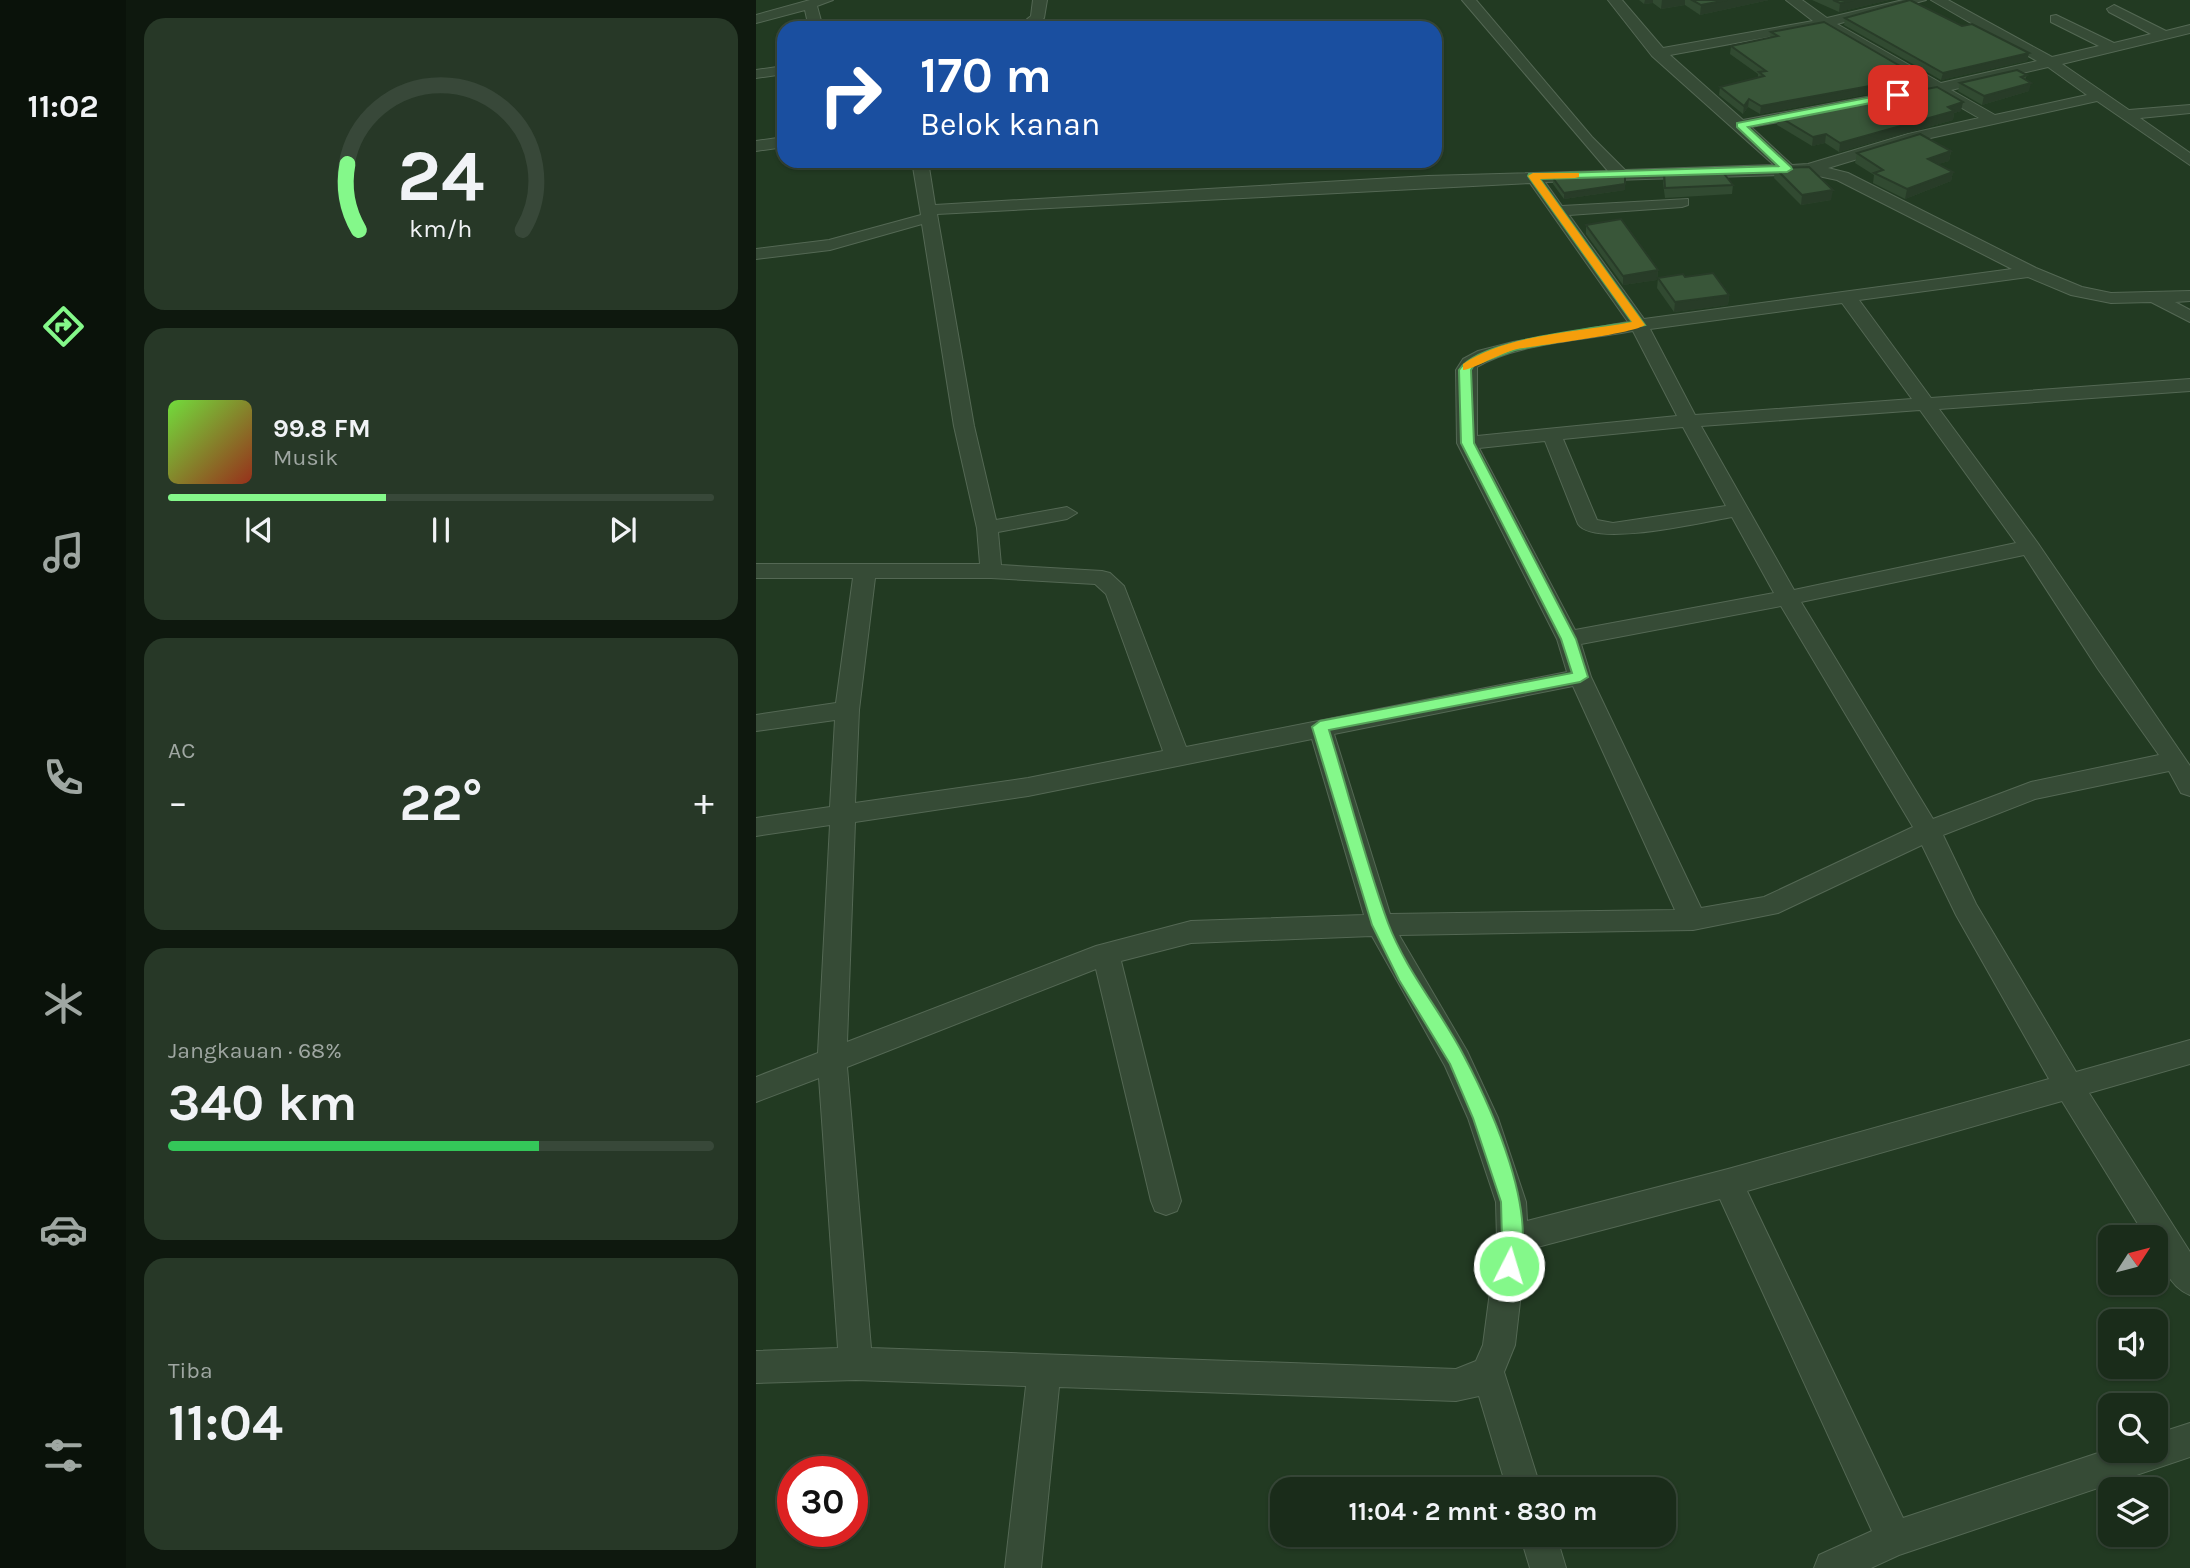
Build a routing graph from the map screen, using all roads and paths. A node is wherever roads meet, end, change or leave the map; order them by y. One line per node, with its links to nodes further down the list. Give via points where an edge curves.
1 (761, 0): 11 (street)
2 (826, 0): 9 (street)
3 (1040, 0): 14 (street)
4 (1469, 0): 35 (street)
5 (1615, 0): 19 (street)
6 (1793, 0): 15 (street)
7 (1919, 0): 15 (street)
8 (1938, 0): 20 (street)
9 (810, 4): 11 (street); 13 (street)
10 (2114, 9): 17 (street)
11 (761, 17)
12 (2056, 19): 18 (street)
13 (814, 21)
14 (1033, 21)
15 (1825, 23): 19 (street); 23 (street)
16 (2190, 29): 17 (street)
17 (2164, 35): 18 (street)
18 (2113, 48): 20 (street)
19 (1657, 53): 28 (street, via 1692,88)
20 (2050, 62): 23 (street); 24 (street)
21 (777, 71): 22 (street)
22 (756, 74)
23 (1940, 88): 27 (street); 28 (street)
24 (2101, 96): 26 (street); 27 (street)
25 (2190, 109): 26 (street)
26 (2128, 115): 31 (street)
27 (1990, 118): 34 (street)
28 (1740, 125): 33 (street)
29 (777, 143): 30 (street)
30 (756, 146)
31 (2190, 160)
32 (921, 168): 39 (street)
33 (1787, 169): 34 (street); 35 (street)
34 (1809, 169): 41 (street, via 1842,176)
35 (1619, 173): 36 (street)
36 (1533, 176): 38 (street); 39 (street)
37 (1682, 202): 38 (street)
38 (1557, 211): 46 (street)
39 (928, 214): 40 (street, via 830,245); 54 (street, via 964,426)
40 (756, 254)
41 (2030, 272): 43 (street, via 2097,296); 44 (street)
42 (2190, 296): 43 (street)
43 (2156, 298): 45 (street)
44 (1848, 299): 46 (street); 48 (street)
45 (2190, 317)
46 (1639, 325): 49 (street); 51 (street, via 1513,347 1469,363 1465,370)
47 (2190, 385): 48 (street)
48 (1926, 404): 49 (street); 55 (street)
49 (1689, 421): 50 (street); 52 (street)
50 (1551, 433): 51 (street); 52 (street, via 1588,524 1594,528)
51 (1467, 443): 60 (street)
52 (1739, 510): 59 (street)
53 (1067, 513): 54 (street)
54 (987, 528): 58 (street)
55 (2030, 547): 59 (street); 65 (street, via 2106,664)
56 (865, 570): 57 (street); 58 (street); 62 (street)
57 (756, 571)
58 (991, 571): 66 (street, via 1082,575 1108,582 1116,591)
59 (1788, 598): 60 (street); 70 (street)
60 (1569, 639): 61 (street)
61 (1580, 677): 64 (street); 71 (street)
62 (847, 710): 63 (street); 68 (street)
63 (756, 723)
64 (1320, 727): 66 (street); 72 (street)
65 (2178, 751): 67 (street); 70 (street, via 2031,792)
66 (1178, 758): 68 (street, via 1028,787)
67 (2190, 787)
68 (841, 815): 69 (street); 75 (street)
69 (756, 827)
70 (1928, 831): 71 (street, via 1769,906); 76 (street, via 1965,908)
71 (1693, 920): 72 (street)
72 (1380, 925): 73 (street, via 1191,932); 80 (street, via 1457,1060 1483,1118 1511,1202)
73 (1105, 954): 75 (street); 79 (street)
74 (2190, 1052): 76 (street)
75 (832, 1061): 77 (street); 82 (street)
76 (2069, 1087): 78 (street); 81 (street)
77 (756, 1090)
78 (1728, 1183): 80 (street); 88 (street)
79 (1166, 1201)
80 (1513, 1240): 84 (street, via 1499,1345)
81 (2190, 1280)
82 (856, 1364): 83 (street); 85 (street)
83 (756, 1367)
84 (1489, 1371): 85 (street, via 1456,1385); 87 (street)
85 (1044, 1372): 90 (street)
86 (2190, 1440): 88 (street)
87 (1520, 1477)
88 (1894, 1539): 92 (street)
89 (1542, 1547): 91 (street)
90 (1023, 1568)
91 (1548, 1568)
92 (1832, 1568)

